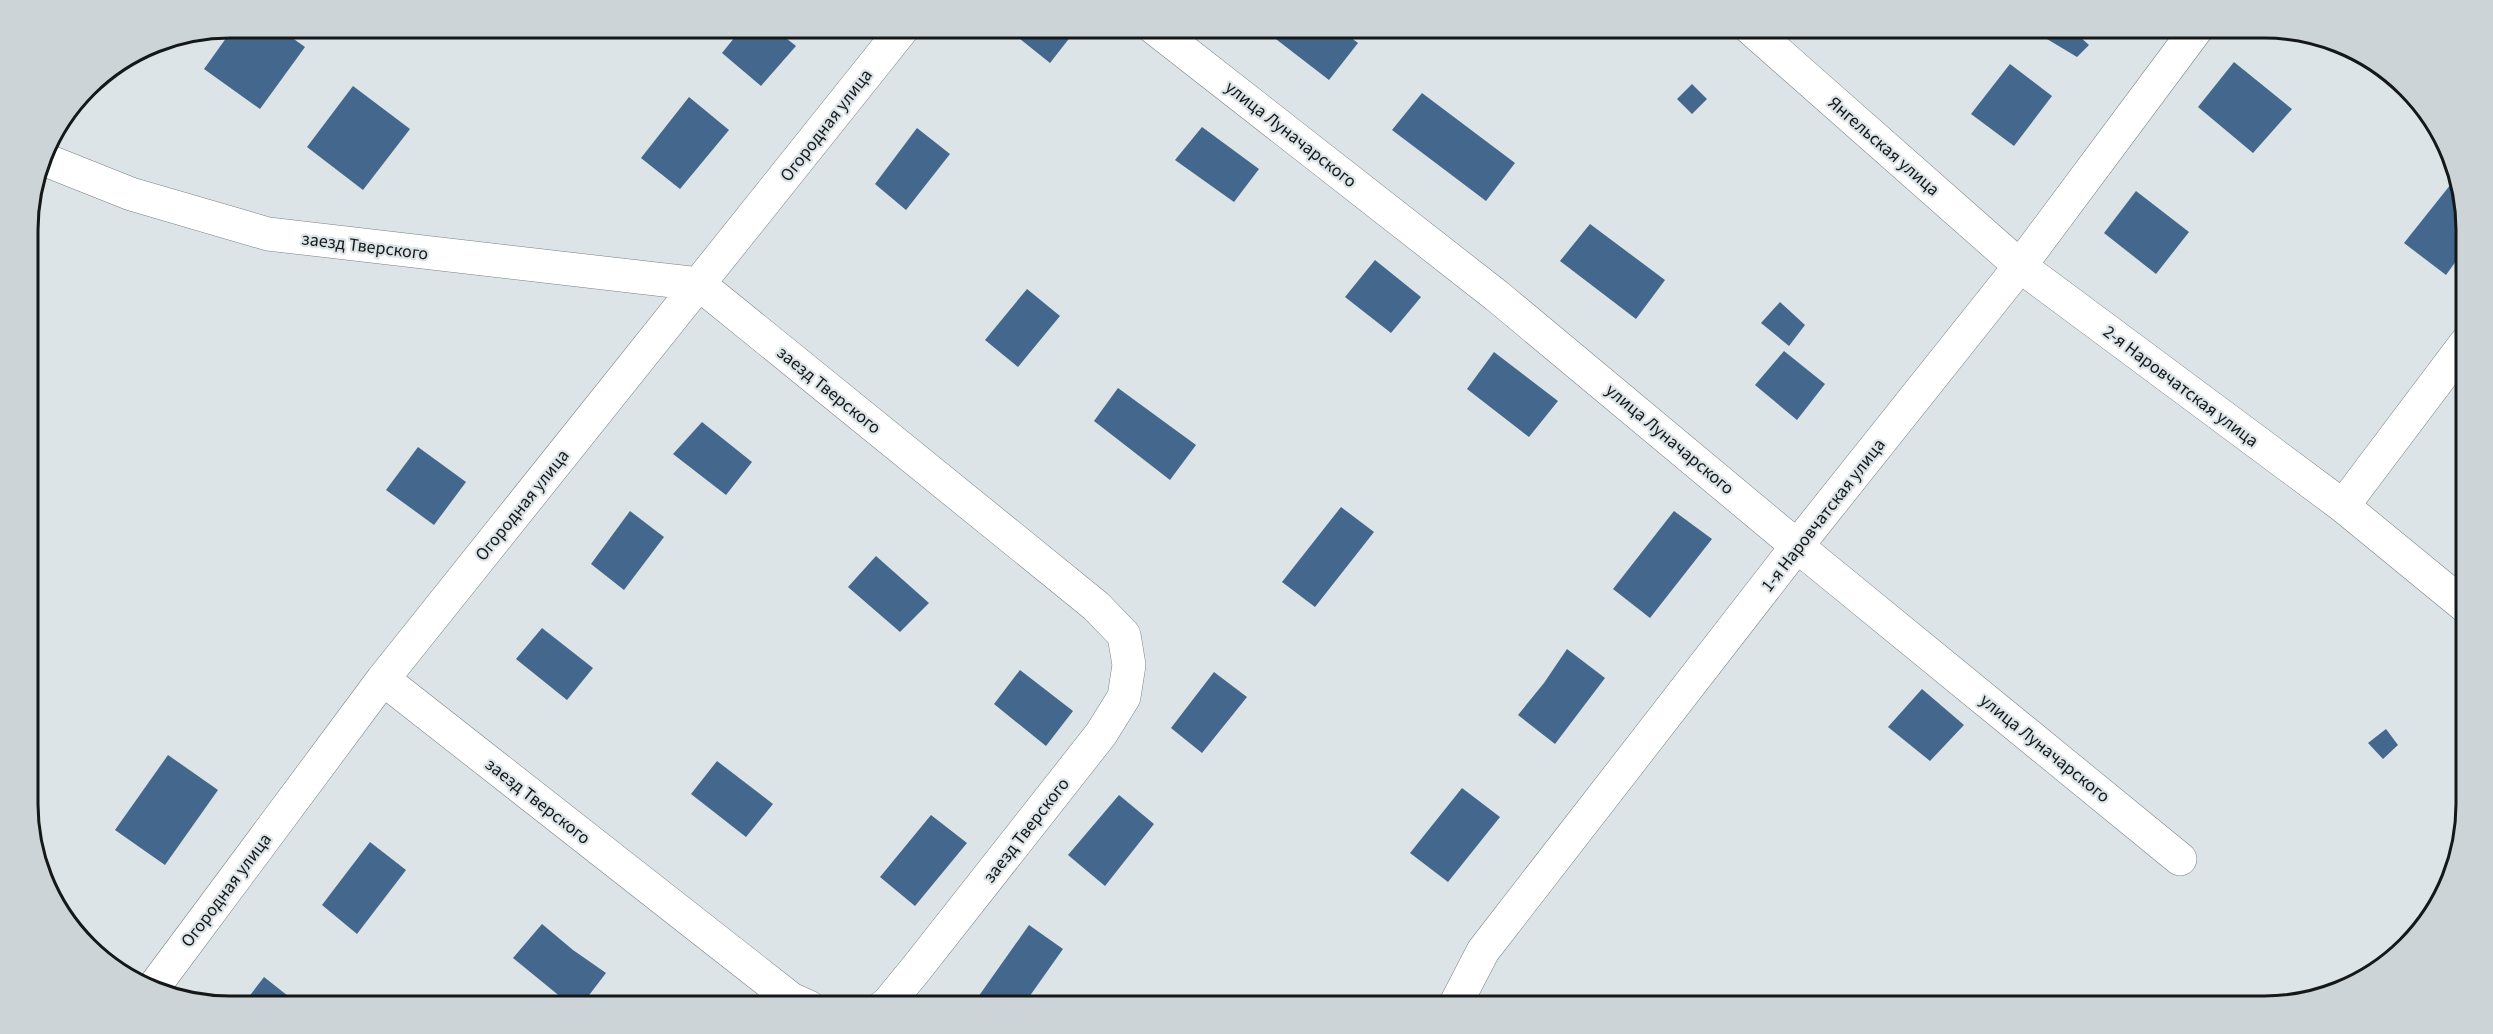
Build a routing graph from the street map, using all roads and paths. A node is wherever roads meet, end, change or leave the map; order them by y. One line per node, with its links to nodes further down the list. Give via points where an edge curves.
1 (1761, 37): 6 (street, Янгельская улица)
2 (2191, 37): 6 (street, 1-я Наровчатская улица)
3 (895, 38): 7 (street, Огородная улица)
4 (1167, 38): 10 (street, улица Луначарского, via 1497,296)
5 (50, 162): 7 (street, заезд Тверского, via 131,194 268,234)
6 (2020, 266): 9 (street, 2-я Наровчатская улица); 10 (street, 1-я Наровчатская улица)
7 (699, 284): 12 (street, Огородная улица); 16 (street, заезд Тверского, via 1095,606 1124,635 1129,665 1124,697 1101,734)
8 (2456, 356): 9 (street)
9 (2343, 506): 11 (street, 2-я Наровчатская улица)
10 (1797, 546): 13 (street, улица Луначарского); 17 (street, 1-я Наровчатская улица, via 1484,951)
11 (2456, 599)
12 (383, 679): 14 (street, Огородная улица); 15 (street, заезд Тверского)
13 (2180, 859)
14 (157, 982)
15 (787, 996)
16 (894, 996)
17 (1460, 996)

